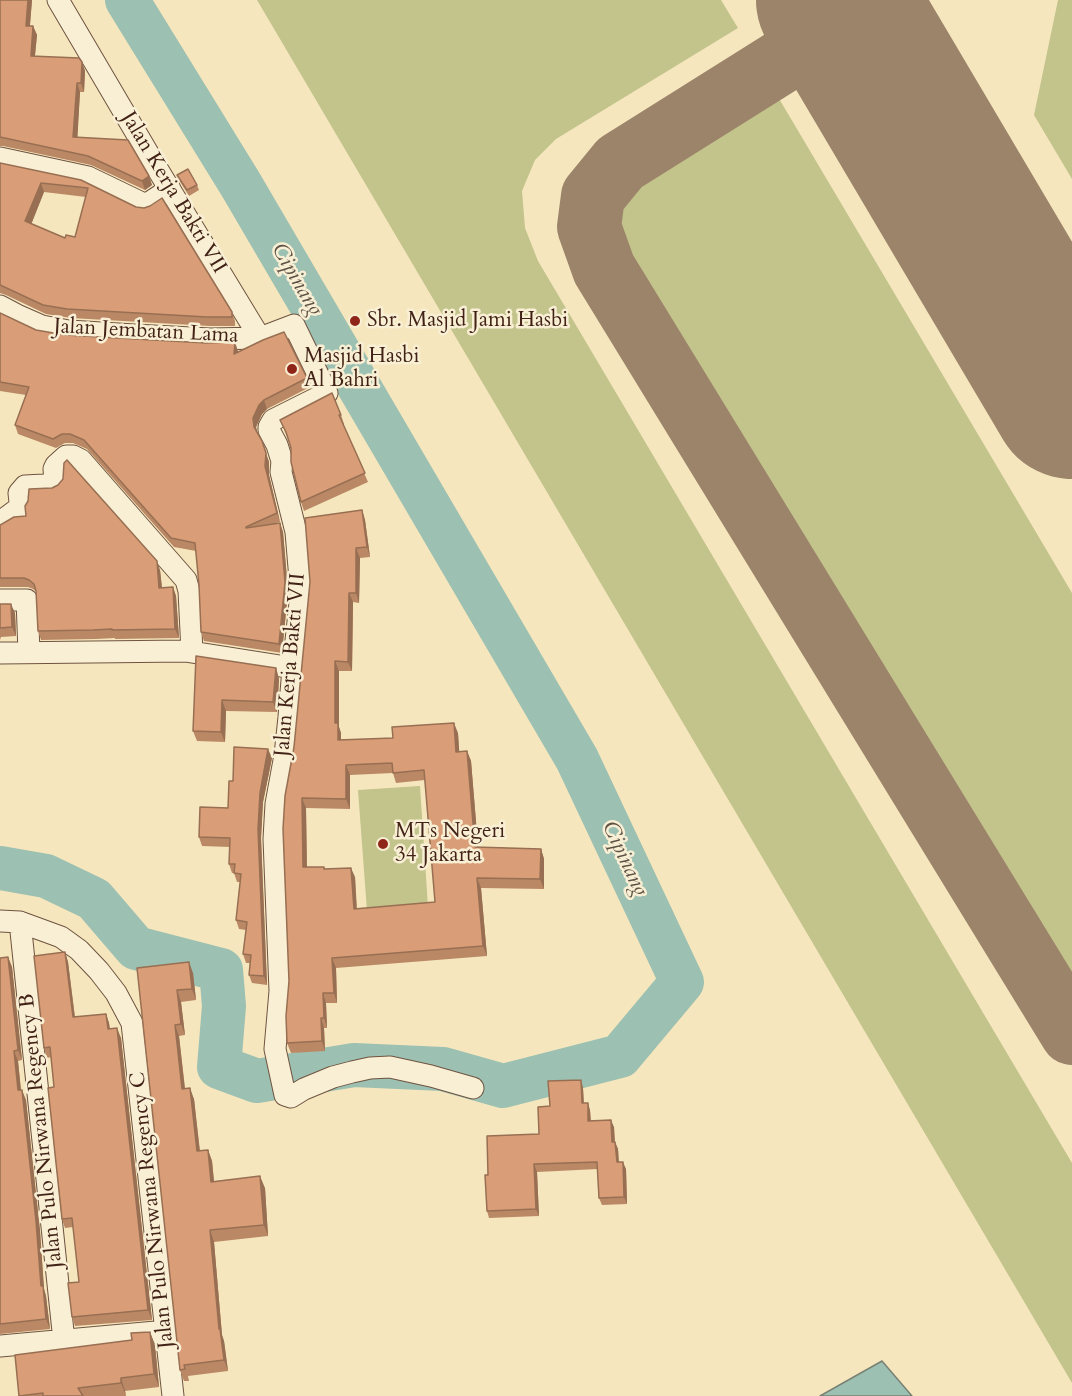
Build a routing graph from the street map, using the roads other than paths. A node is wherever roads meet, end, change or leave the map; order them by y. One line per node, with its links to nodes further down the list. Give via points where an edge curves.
1 (58, 0): 3 (street, Jalan Kerja Bakti VII)
2 (0, 158): 3 (street, via 88,177 144,204)
3 (170, 189): 5 (street, Jalan Kerja Bakti VII)
4 (0, 306): 5 (street, Jalan Jembatan Lama, via 42,326 69,331)
5 (260, 338): 11 (street, Jalan Kerja Bakti VII, via 294,324 327,393 273,420 269,427 282,461 297,543 300,591)
6 (0, 522): 9 (street, via 19,508 19,493 25,486 53,484 54,469 66,456 81,460 186,580)
7 (0, 600): 8 (street, via 27,600)
8 (29, 652): 9 (street); 10 (street)
9 (192, 652): 11 (street)
10 (0, 653)
11 (293, 668): 13 (street, Jalan Kerja Bakti VII, via 274,839 280,991 275,1049 285,1095 291,1097 333,1077 390,1067)
12 (10, 921): 14 (street, Jalan Pulo Nirwana Regency C, via 61,937 80,950 116,993 132,1023); 15 (street, Jalan Pulo Nirwana Regency B)
13 (473, 1088)
14 (166, 1332): 15 (street); 17 (street, Jalan Pulo Nirwana Regency C)
15 (64, 1341): 16 (street)
16 (0, 1347)
17 (173, 1396)

